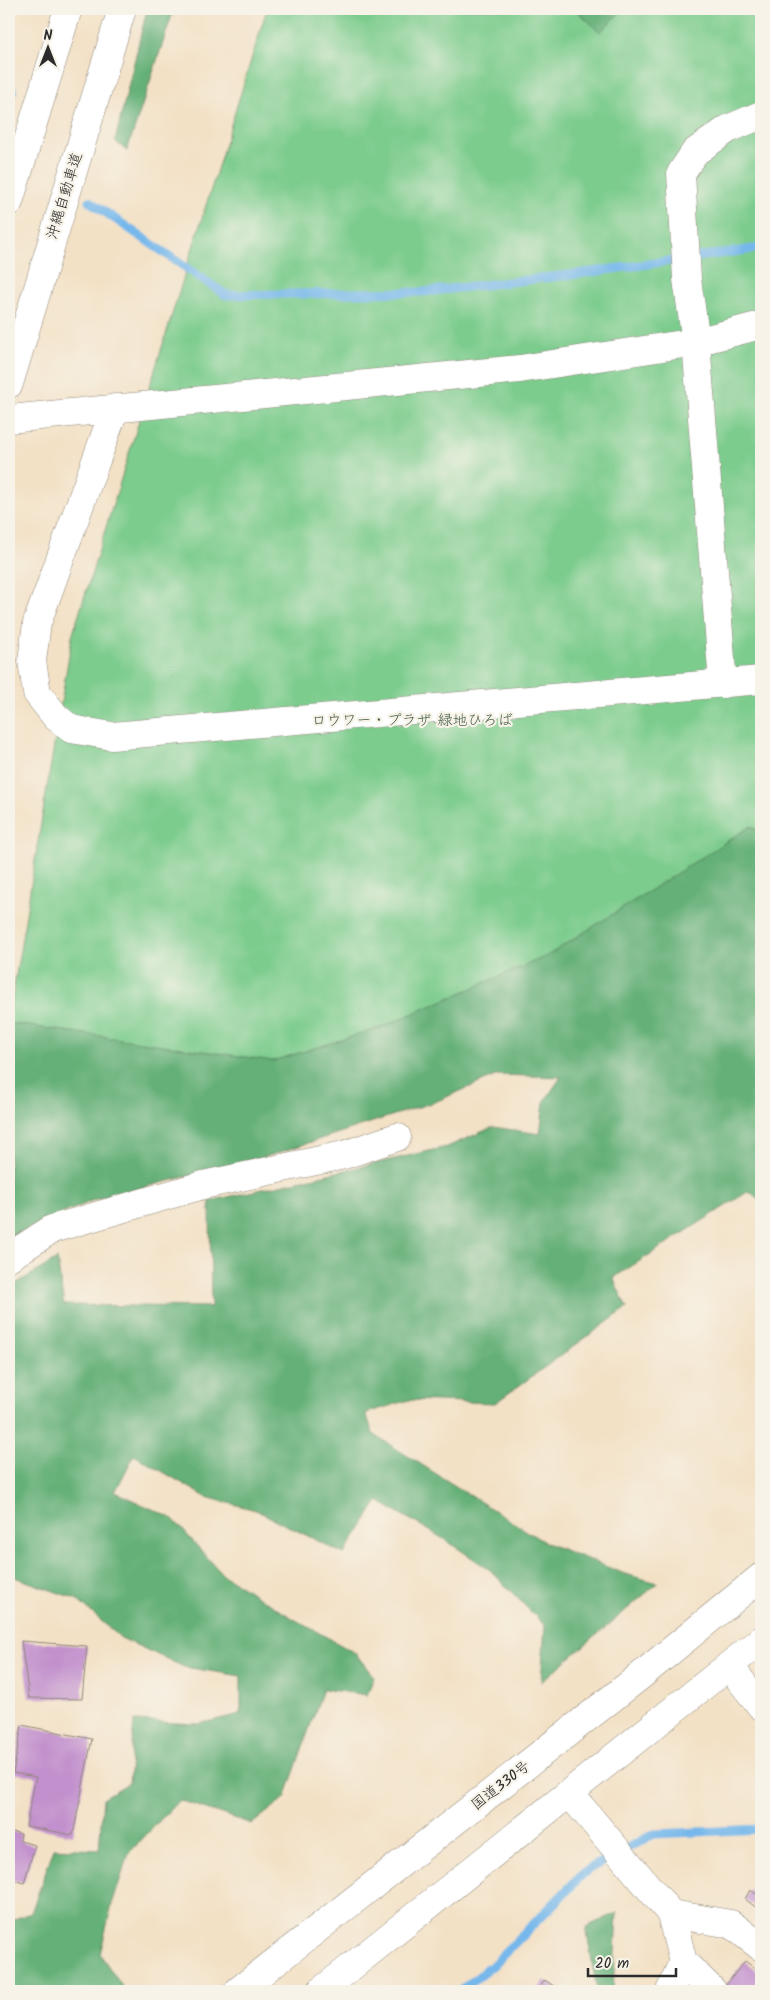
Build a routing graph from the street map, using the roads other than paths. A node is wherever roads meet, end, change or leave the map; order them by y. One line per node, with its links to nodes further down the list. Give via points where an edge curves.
1 (68, 9): 4 (main road)
2 (122, 9): 7 (main road, 沖縄自動車道)
3 (761, 115): 6 (main road, via 728,129 695,152 681,173 687,280)
4 (9, 202)
5 (761, 325): 6 (main road)
6 (696, 342): 8 (main road, via 520,369); 11 (main road)
7 (9, 384)
8 (115, 408): 9 (main road); 11 (main road, via 38,623 32,661 37,693 56,717 71,729 112,736)
9 (9, 419)
10 (761, 680): 11 (main road)
11 (723, 684)
12 (397, 1137): 13 (main road, via 344,1155 203,1185 52,1229)
13 (9, 1257)
14 (761, 1577): 22 (main road, 国道330号)
15 (761, 1640): 16 (main road)
16 (729, 1666): 17 (main road); 18 (main road)
17 (761, 1706)
18 (570, 1794): 19 (main road); 23 (main road)
19 (671, 1914): 20 (main road, via 730,1924); 21 (main road)
20 (761, 1947)
21 (683, 1962): 24 (main road); 25 (main road)
22 (238, 1991)
23 (321, 1991)
24 (670, 1991)
25 (713, 1991)

